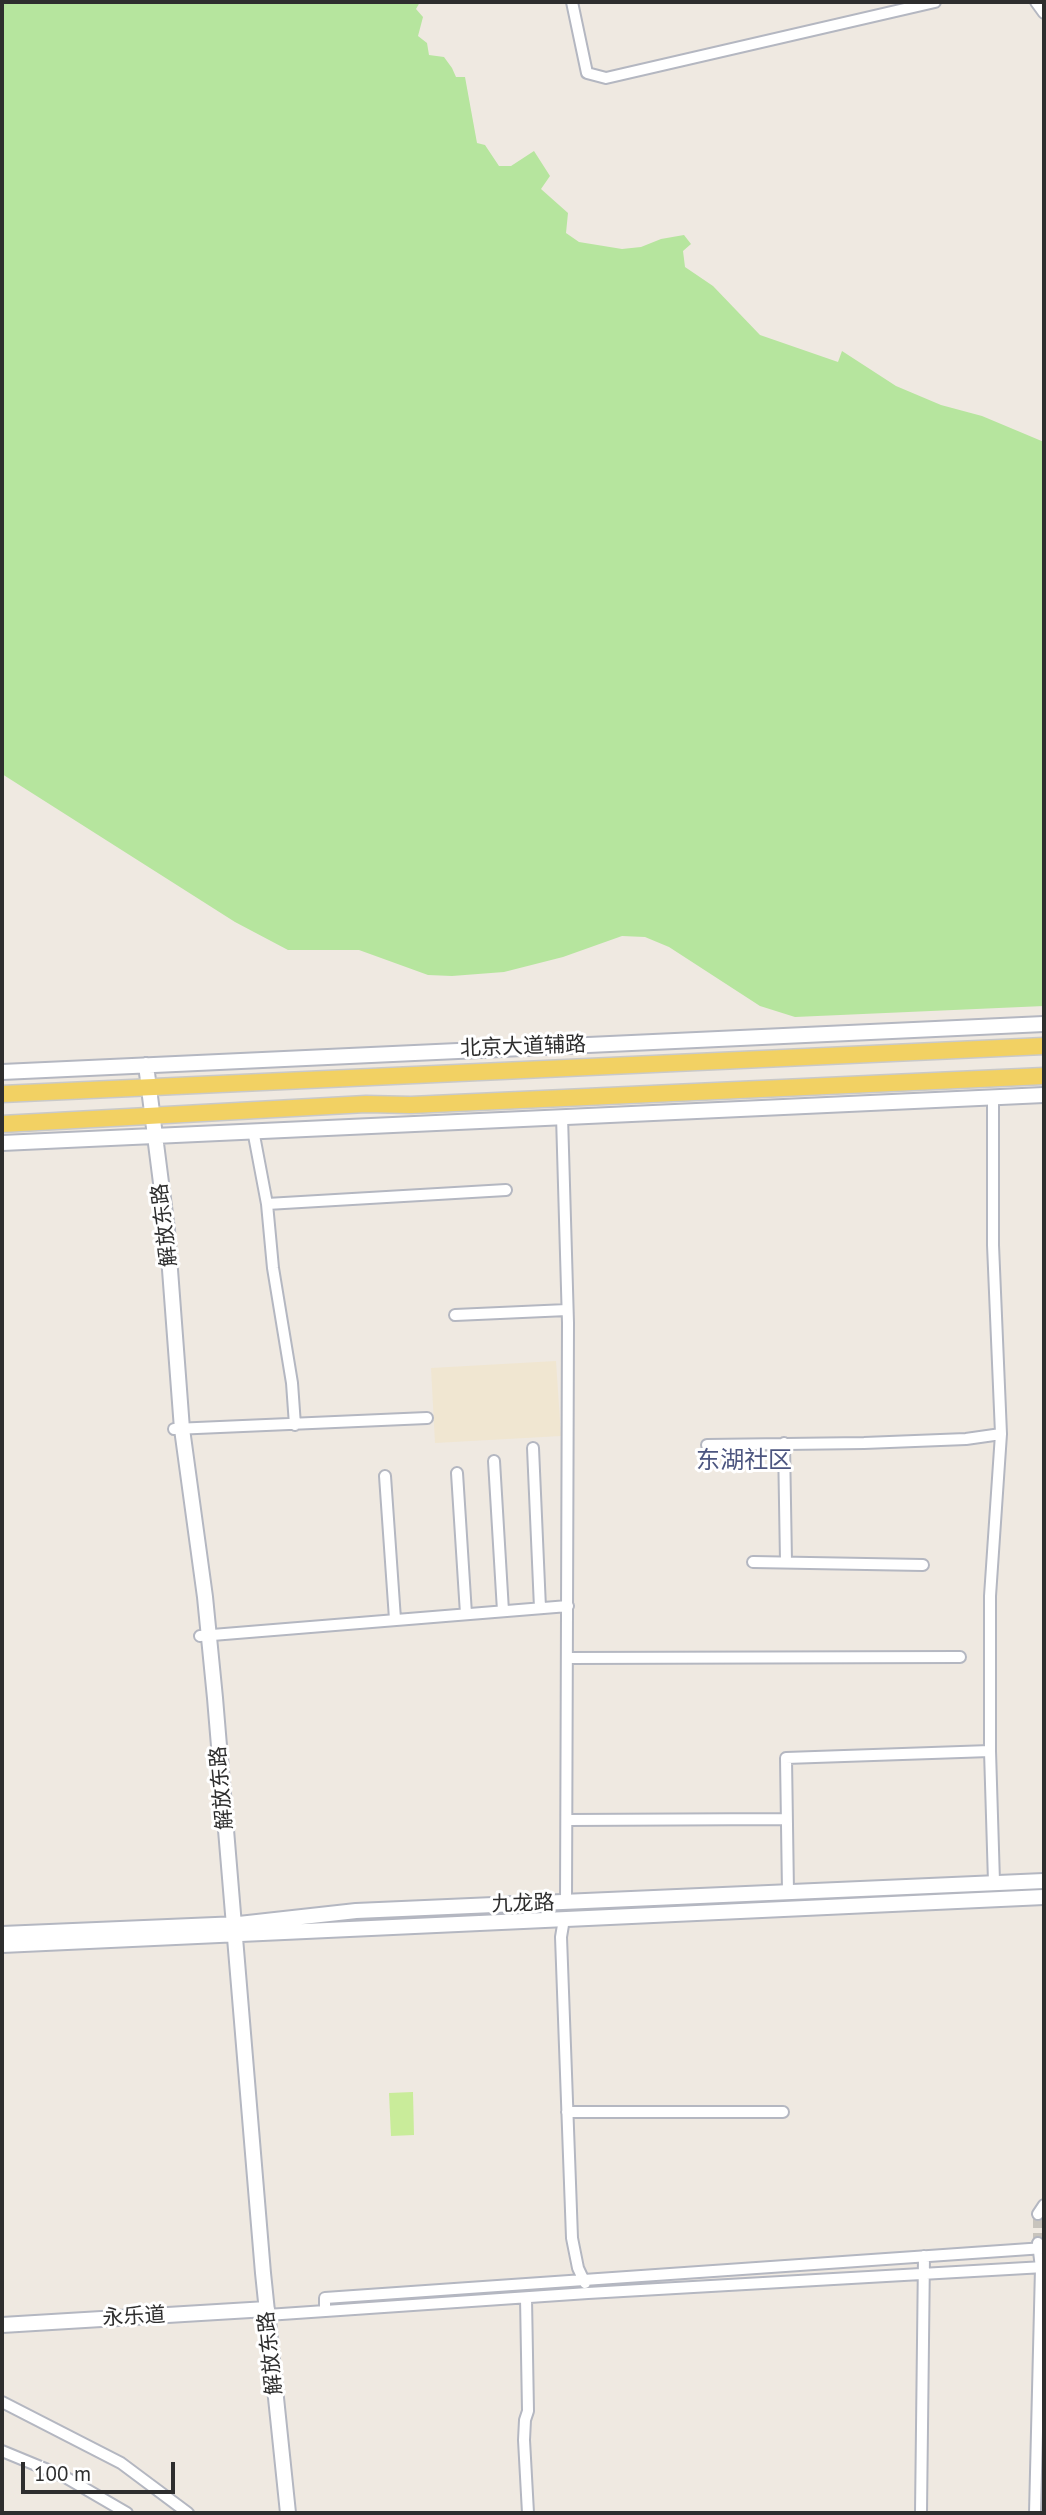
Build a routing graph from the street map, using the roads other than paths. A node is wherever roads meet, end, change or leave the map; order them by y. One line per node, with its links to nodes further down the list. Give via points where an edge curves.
1 (572, 2): 2 (street, via 587,73 606,78)
2 (935, 2)
3 (1035, 2): 4 (street)
4 (1044, 13)
5 (1044, 1024): 7 (main road, 北京大道辅路)
6 (1044, 1045): 10 (main road)
7 (141, 1065): 8 (main road, 北京大道辅路); 10 (main road, 解放东路)
8 (2, 1072)
9 (1044, 1076): 14 (main road)
10 (144, 1087): 11 (main road); 14 (main road, 解放东路)
11 (2, 1094)
12 (1044, 1095): 13 (main road)
13 (993, 1097): 15 (main road); 27 (street, via 993,1245)
14 (148, 1116): 16 (main road); 18 (main road, 解放东路)
15 (562, 1116): 17 (main road); 22 (street)
16 (2, 1124)
17 (253, 1130): 18 (main road); 21 (street)
18 (150, 1135): 19 (main road); 26 (main road, 解放东路)
19 (2, 1143)
20 (506, 1190): 21 (street)
21 (267, 1205): 25 (street)
22 (567, 1310): 23 (street); 37 (street)
23 (455, 1315)
24 (427, 1418): 25 (street)
25 (295, 1425): 26 (street)
26 (178, 1429): 42 (main road, 解放东路)
27 (1001, 1434): 28 (street, via 877,1443); 45 (street, via 990,1596)
28 (784, 1443): 29 (street); 35 (street)
29 (707, 1445)
30 (533, 1448): 38 (street)
31 (494, 1461): 39 (street)
32 (457, 1474): 40 (street)
33 (385, 1476): 41 (street)
34 (753, 1562): 35 (street)
35 (786, 1562): 36 (street)
36 (923, 1564)
37 (568, 1606): 38 (street); 44 (street)
38 (540, 1608): 39 (street)
39 (503, 1611): 40 (street)
40 (466, 1614): 41 (street)
41 (395, 1619): 42 (street)
42 (204, 1636): 54 (main road, 解放东路)
43 (960, 1657): 44 (street)
44 (567, 1658): 47 (street)
45 (990, 1751): 46 (street, via 786,1758); 49 (street)
46 (786, 1819): 47 (street); 50 (street)
47 (567, 1820): 52 (street)
48 (1044, 1881): 49 (main road, 九龙路)
49 (994, 1882): 50 (main road, 九龙路)
50 (788, 1892): 52 (main road, 九龙路)
51 (1044, 1897): 53 (main road, 九龙路)
52 (566, 1902): 54 (main road, 九龙路, via 356,1912)
53 (564, 1919): 54 (main road, 九龙路); 57 (street)
54 (229, 1930): 55 (main road, 九龙路); 56 (main road, 九龙路); 66 (main road, 解放东路)
55 (2, 1934)
56 (2, 1945)
57 (567, 2112): 58 (street); 63 (street, via 572,2238)
58 (783, 2112)
59 (1040, 2246): 60 (street); 61 (street)
60 (923, 2256): 62 (street); 63 (street)
61 (1042, 2268): 62 (street); 78 (street)
62 (923, 2274): 64 (street); 77 (street)
63 (583, 2279): 64 (street); 67 (street, via 325,2298)
64 (588, 2293): 65 (street)
65 (526, 2298): 67 (street); 76 (street)
66 (263, 2308): 67 (street); 68 (main road, 永乐道); 69 (main road, 永乐道); 74 (main road, 解放东路); 75 (main road, 解放东路)
67 (325, 2311)
68 (2, 2319)
69 (2, 2325)
70 (2, 2402): 73 (street, via 121,2463)
71 (2, 2452): 72 (street, via 65,2477)
72 (127, 2513)
73 (188, 2513)
74 (279, 2513)
75 (288, 2513)
76 (528, 2513)
77 (921, 2513)
78 (1035, 2513)

